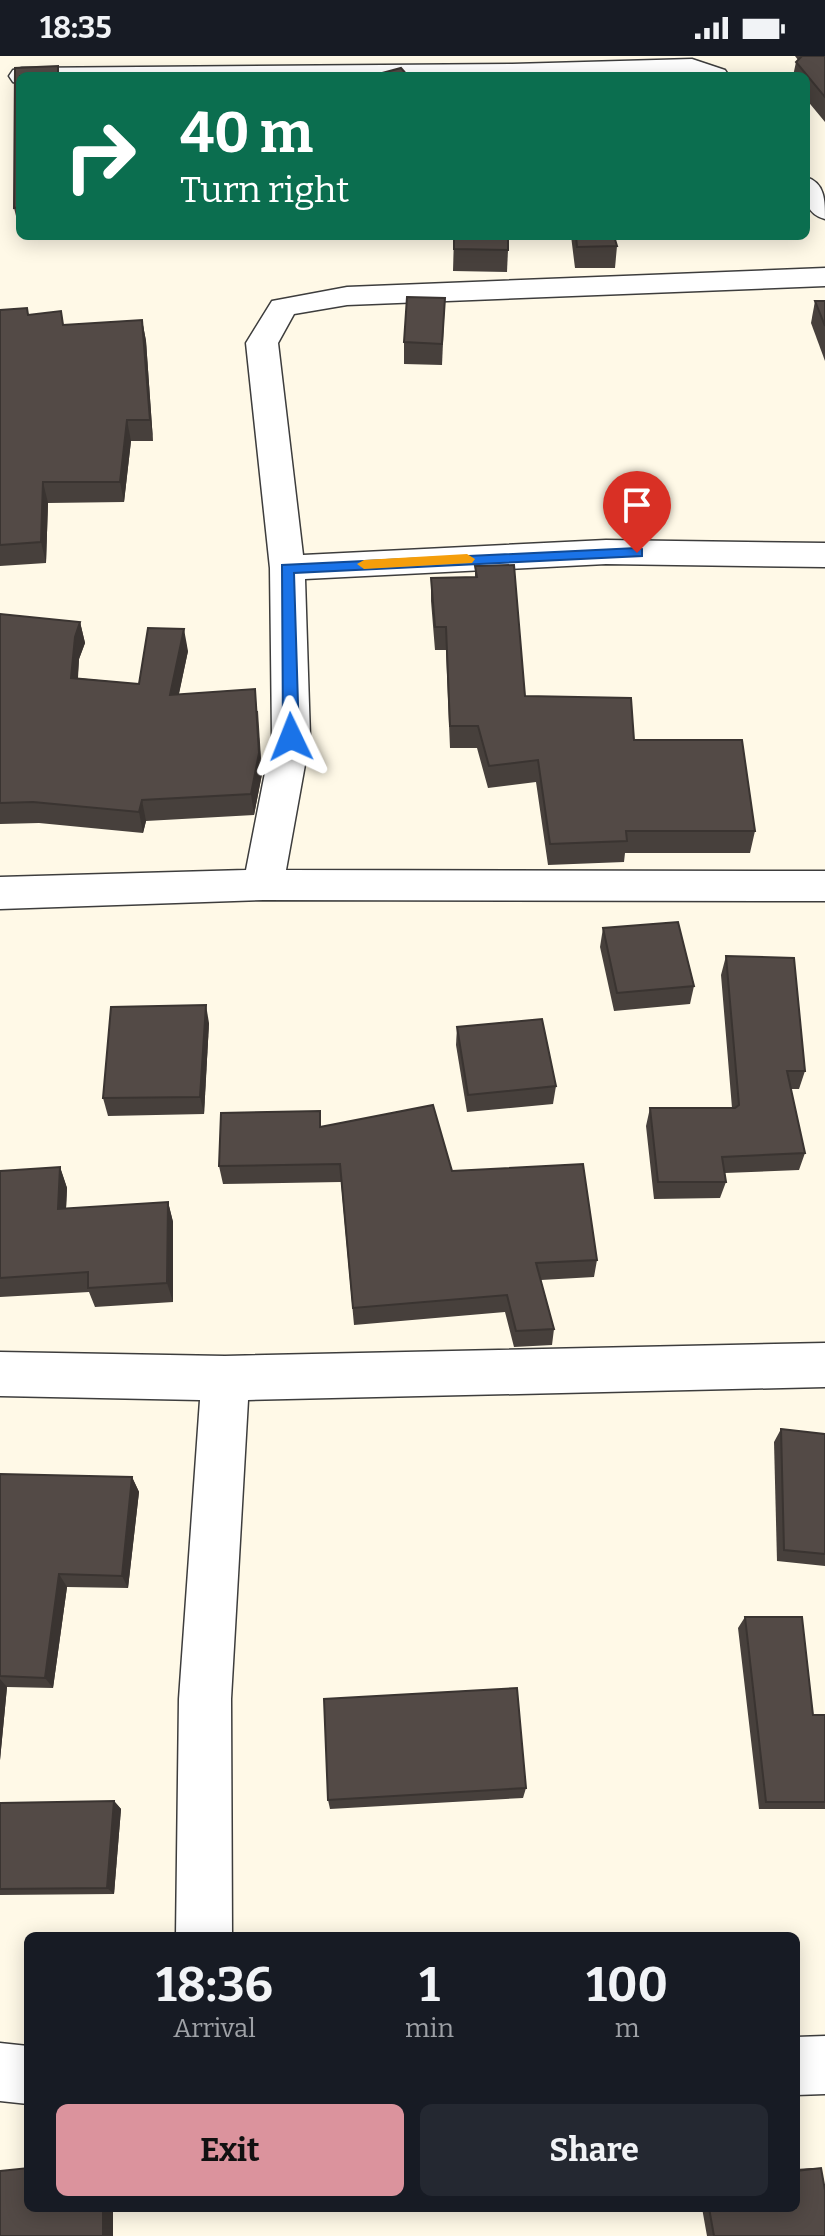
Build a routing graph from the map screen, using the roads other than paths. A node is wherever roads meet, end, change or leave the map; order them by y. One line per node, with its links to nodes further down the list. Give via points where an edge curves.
1 (622, 62): 2 (street); 3 (street)
2 (707, 66)
3 (193, 72)
4 (810, 191): 5 (street)
5 (825, 210)
6 (825, 277): 8 (street, via 347,296 283,307 262,343)
7 (825, 555): 8 (street, via 606,552)
8 (287, 568): 9 (street, via 291,737)
9 (263, 885): 10 (street); 11 (street)
10 (825, 886)
11 (0, 893)
12 (825, 1365): 14 (street)
13 (0, 1374): 14 (street)
14 (225, 1378): 15 (street, via 205,1699)
15 (204, 1932)
16 (825, 2065): 17 (street)
17 (800, 2066)
18 (0, 2072): 19 (street)
19 (24, 2075)

